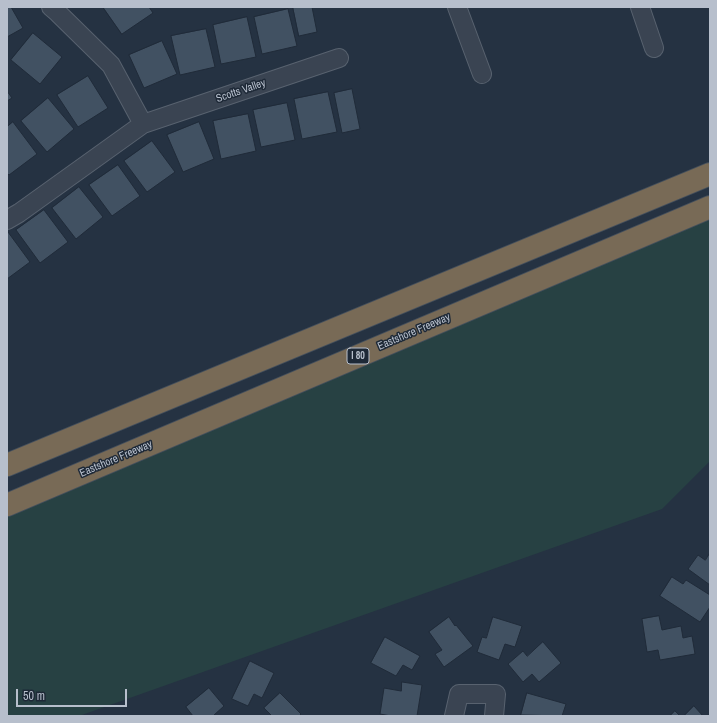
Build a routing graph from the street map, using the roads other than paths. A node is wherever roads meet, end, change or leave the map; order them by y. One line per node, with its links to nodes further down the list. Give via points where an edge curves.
1 (51, 7): 7 (street, via 111,65)
2 (457, 7): 6 (street)
3 (640, 7): 4 (street)
4 (654, 48)
5 (339, 58): 7 (street, Scotts Valley)
6 (482, 74)
7 (143, 124): 10 (street, Scotts Valley)
8 (710, 174): 11 (highway)
9 (710, 206): 12 (highway, Eastshore Freeway / I 80)
10 (7, 220)
11 (7, 465)
12 (7, 505)
13 (454, 716): 14 (street, via 459,694 496,694)
14 (494, 716)

